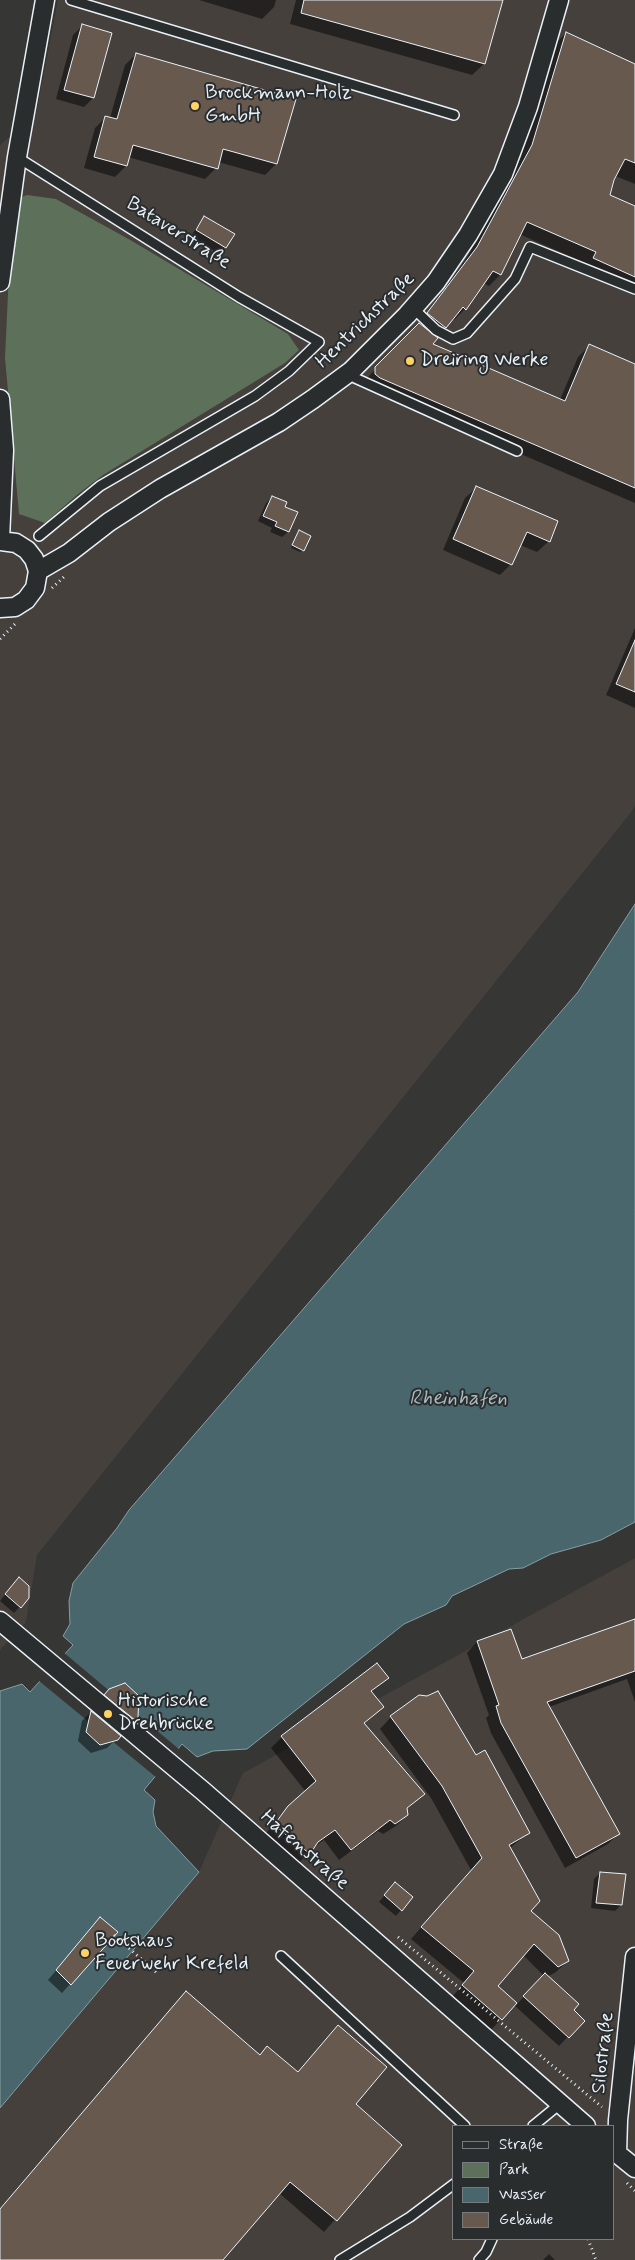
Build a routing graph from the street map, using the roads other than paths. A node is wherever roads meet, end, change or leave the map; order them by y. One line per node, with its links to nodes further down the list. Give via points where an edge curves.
1 (45, 0): 5 (street)
2 (71, 0): 4 (lane)
3 (559, 0): 8 (street, Hentrichstraße, via 528,107 503,174 468,235 436,282)
4 (454, 115)
5 (17, 158): 6 (street); 12 (lane, Bataverstraße, via 239,297 319,342 289,372 255,396 100,486)
6 (0, 282)
7 (635, 289): 8 (lane, via 530,247 515,279 467,333 453,340 436,330)
8 (413, 308): 9 (street, Hentrichstraße)
9 (351, 371): 11 (lane, via 355,378); 14 (street, Hentrichstraße, via 279,422 160,489 109,522 70,553)
10 (0, 399): 13 (street, via 4,450)
11 (517, 451)
12 (39, 536)
13 (0, 540): 14 (street, via 16,543 27,550)
14 (38, 571): 15 (street, via 35,588 26,600 15,607)
15 (0, 608)
16 (0, 1621): 19 (street, Hafenstraße, via 203,1791)
17 (281, 1956): 20 (lane)
18 (635, 1956): 23 (street, Silostraße)
19 (561, 2103): 21 (lane); 22 (street, Hafenstraße)
20 (464, 2125)
21 (534, 2125)
22 (585, 2125)
23 (616, 2153): 24 (street)
24 (635, 2168)
25 (452, 2186): 27 (lane, via 410,2217)
26 (492, 2240): 28 (lane)
27 (340, 2260)
28 (479, 2260)

